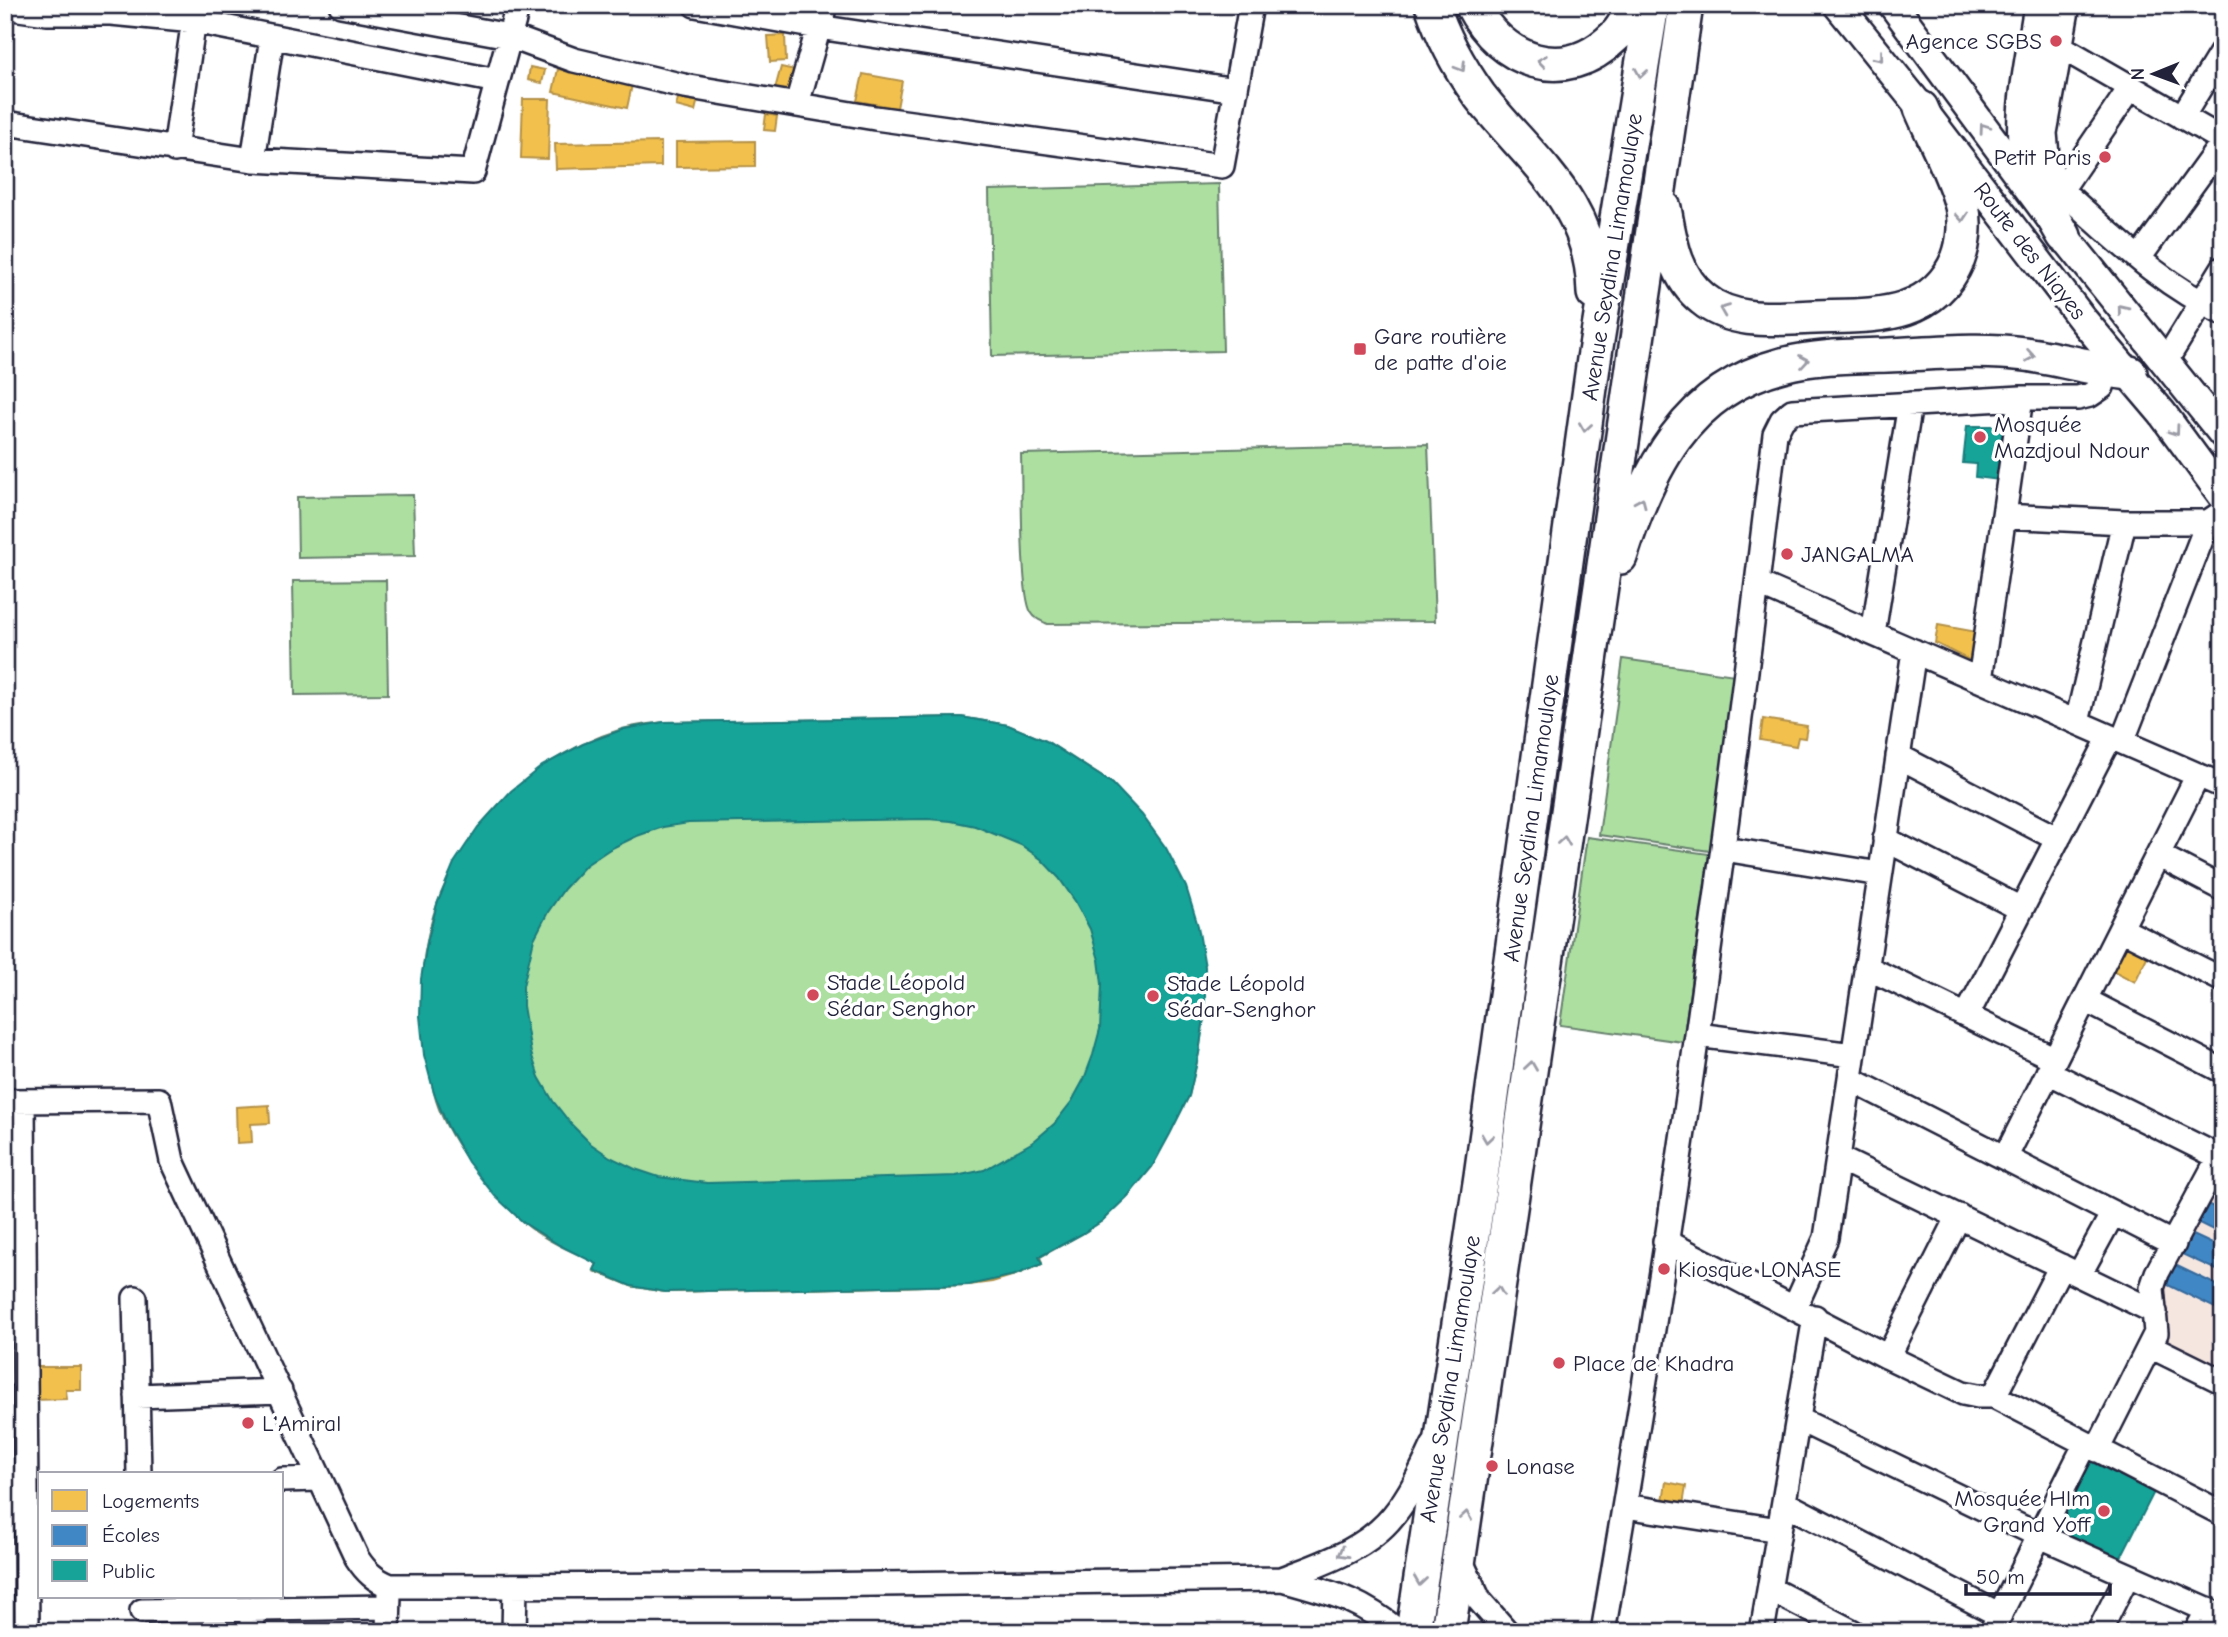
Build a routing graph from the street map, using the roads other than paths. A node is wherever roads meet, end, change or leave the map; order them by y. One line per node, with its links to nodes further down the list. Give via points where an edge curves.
1 (341, 5): 17 (street)
2 (518, 5): 17 (street)
3 (695, 5): 16 (street)
4 (1251, 5): 23 (street)
5 (1432, 5): 37 (highway, one-way to 37, via 1441,31 1480,96 1557,184 1573,211 1592,263)
6 (1472, 5): 7 (highway, one-way to 6, via 1615,36 1592,54 1549,63 1525,59 1505,48 1487,31)
7 (1634, 5)
8 (1652, 5): 37 (highway, Avenue Seydina Limamoulaye, one-way to 37)
9 (1686, 5): 31 (highway, Avenue Seydina Limamoulaye)
10 (1838, 5): 25 (main road, Route des Niayes, one-way to 25)
11 (1892, 5): 33 (main road, Route des Niayes, one-way to 11)
12 (2041, 5): 33 (highway, via 2025,140 2035,182)
13 (2068, 5): 19 (street)
14 (5, 7): 15 (street, via 47,13)
15 (195, 13): 18 (street); 29 (street)
16 (821, 16): 23 (street); 24 (street)
17 (509, 36): 21 (street); 24 (street, via 574,60 684,86)
18 (272, 37): 21 (street); 30 (street)
19 (2061, 47): 22 (street); 32 (street, via 2046,133 2047,155)
20 (2223, 50): 26 (street)
21 (497, 82): 30 (street, via 473,172)
22 (2131, 87): 26 (street); 32 (street)
23 (1236, 90): 24 (street, via 1222,166)
24 (797, 104)
25 (1921, 108): 31 (highway, one-way to 31, via 1962,207 1964,228 1952,273 1939,290 1903,310 1879,315 1756,318 1716,308 1702,299 1678,267); 39 (main road, Route des Niayes)
26 (2182, 117): 28 (street)
27 (5, 123): 29 (street)
28 (2223, 141): 34 (street)
29 (175, 150): 30 (street)
30 (253, 160)
31 (1659, 186): 49 (highway, Avenue Seydina Limamoulaye)
32 (2061, 190): 34 (street)
33 (2064, 236): 38 (main road, Route des Niayes, one-way to 33)
34 (2139, 258): 36 (street, via 2161,278)
35 (2223, 268): 36 (street)
36 (2212, 309): 38 (street)
37 (1594, 359): 95 (highway, Avenue Seydina Limamoulaye, one-way to 95)
38 (2165, 362): 42 (main road, Route des Niayes)
39 (2118, 372): 40 (street, via 2090,395); 43 (main road, Route des Niayes, one-way to 43); 49 (highway, one-way to 39, via 1626,537 1663,455 1686,422 1716,394 1744,378 1830,357 1992,351)
40 (2021, 398): 41 (street); 44 (street)
41 (1910, 404): 47 (street, via 1793,411 1782,420 1775,434); 48 (street)
42 (2223, 434)
43 (2223, 496)
44 (2004, 516): 46 (street); 51 (street)
45 (2215, 517): 46 (street); 53 (street)
46 (2124, 522): 52 (street)
47 (1757, 583): 48 (street); 59 (street)
48 (1873, 633): 50 (street)
49 (1594, 636): 106 (highway, Avenue Seydina Limamoulaye, one-way to 49)
50 (1914, 651): 51 (street); 54 (street)
51 (1980, 680): 52 (street)
52 (2077, 722): 53 (street)
53 (2116, 739): 55 (street); 58 (street)
54 (1898, 756): 57 (street); 58 (street)
55 (2198, 775): 56 (street); 60 (street)
56 (2223, 786)
57 (1885, 839): 61 (street); 63 (street)
58 (2059, 839): 63 (street)
59 (1724, 849): 61 (street); 69 (street)
60 (2158, 855): 62 (street); 64 (street)
61 (1880, 874): 65 (street)
62 (2223, 889)
63 (2021, 909): 68 (street)
64 (2120, 929): 66 (street); 67 (street)
65 (1867, 967): 68 (street); 70 (street)
66 (2223, 980)
67 (2085, 1000): 71 (street); 72 (street)
68 (1967, 1015): 71 (street)
69 (1697, 1035): 70 (street); 80 (street)
70 (1853, 1055): 73 (street)
71 (2051, 1066): 75 (street); 77 (street)
72 (2223, 1071)
73 (1850, 1079): 76 (street); 77 (street)
74 (14, 1101): 82 (street); 91 (street, via 159,1100 172,1161)
75 (2221, 1154): 81 (street)
76 (1838, 1158): 79 (street); 85 (street, via 1826,1238)
77 (2005, 1158): 78 (street)
78 (2113, 1213): 81 (street); 83 (street)
79 (1959, 1216): 83 (street); 88 (street)
80 (1665, 1241): 85 (street); 102 (street)
81 (2174, 1244): 86 (street, via 2152,1288)
82 (15, 1245): 89 (street)
83 (2070, 1271): 86 (street); 93 (street)
84 (135, 1298): 92 (street)
85 (1805, 1312): 88 (street); 94 (street)
86 (2155, 1312): 87 (street, via 2156,1333)
87 (2150, 1346): 90 (street); 96 (street)
88 (1888, 1357): 93 (street, via 1963,1393)
89 (15, 1379): 100 (street)
90 (2223, 1382)
91 (280, 1391): 92 (street); 98 (street)
92 (138, 1396): 97 (street)
93 (1994, 1396): 96 (street)
94 (1798, 1419): 101 (street); 105 (street)
95 (1443, 1425): 108 (street, one-way to 108, via 1392,1517 1339,1556); 120 (highway, Avenue Seydina Limamoulaye, one-way to 120)
96 (2091, 1447): 103 (street); 105 (street)
97 (139, 1472)
98 (320, 1479): 99 (street); 111 (street, via 357,1558)
99 (284, 1480)
100 (24, 1499): 116 (street)
101 (1784, 1503): 104 (street); 115 (street)
102 (1625, 1506): 104 (street); 123 (street)
103 (2223, 1514)
104 (1779, 1530): 110 (street)
105 (2040, 1536): 107 (street); 115 (street)
106 (1459, 1558): 121 (highway, Avenue Seydina Limamoulaye); 122 (street, via 1479,1600)
107 (2127, 1576): 113 (street); 126 (street)
108 (1282, 1578): 109 (street); 119 (street, via 1347,1597)
109 (515, 1587): 111 (street); 118 (street)
110 (1770, 1589): 124 (street); 125 (street)
111 (389, 1596): 114 (street); 117 (street)
112 (142, 1613): 114 (street)
113 (2215, 1613): 127 (street)
114 (252, 1621)
115 (1996, 1623)
116 (27, 1632)
117 (388, 1632)
118 (513, 1632)
119 (1399, 1632)
120 (1413, 1632)
121 (1448, 1632)
122 (1507, 1632)
123 (1603, 1632)
124 (1762, 1632)
125 (1853, 1632)
126 (2099, 1632)
127 (2196, 1632)

